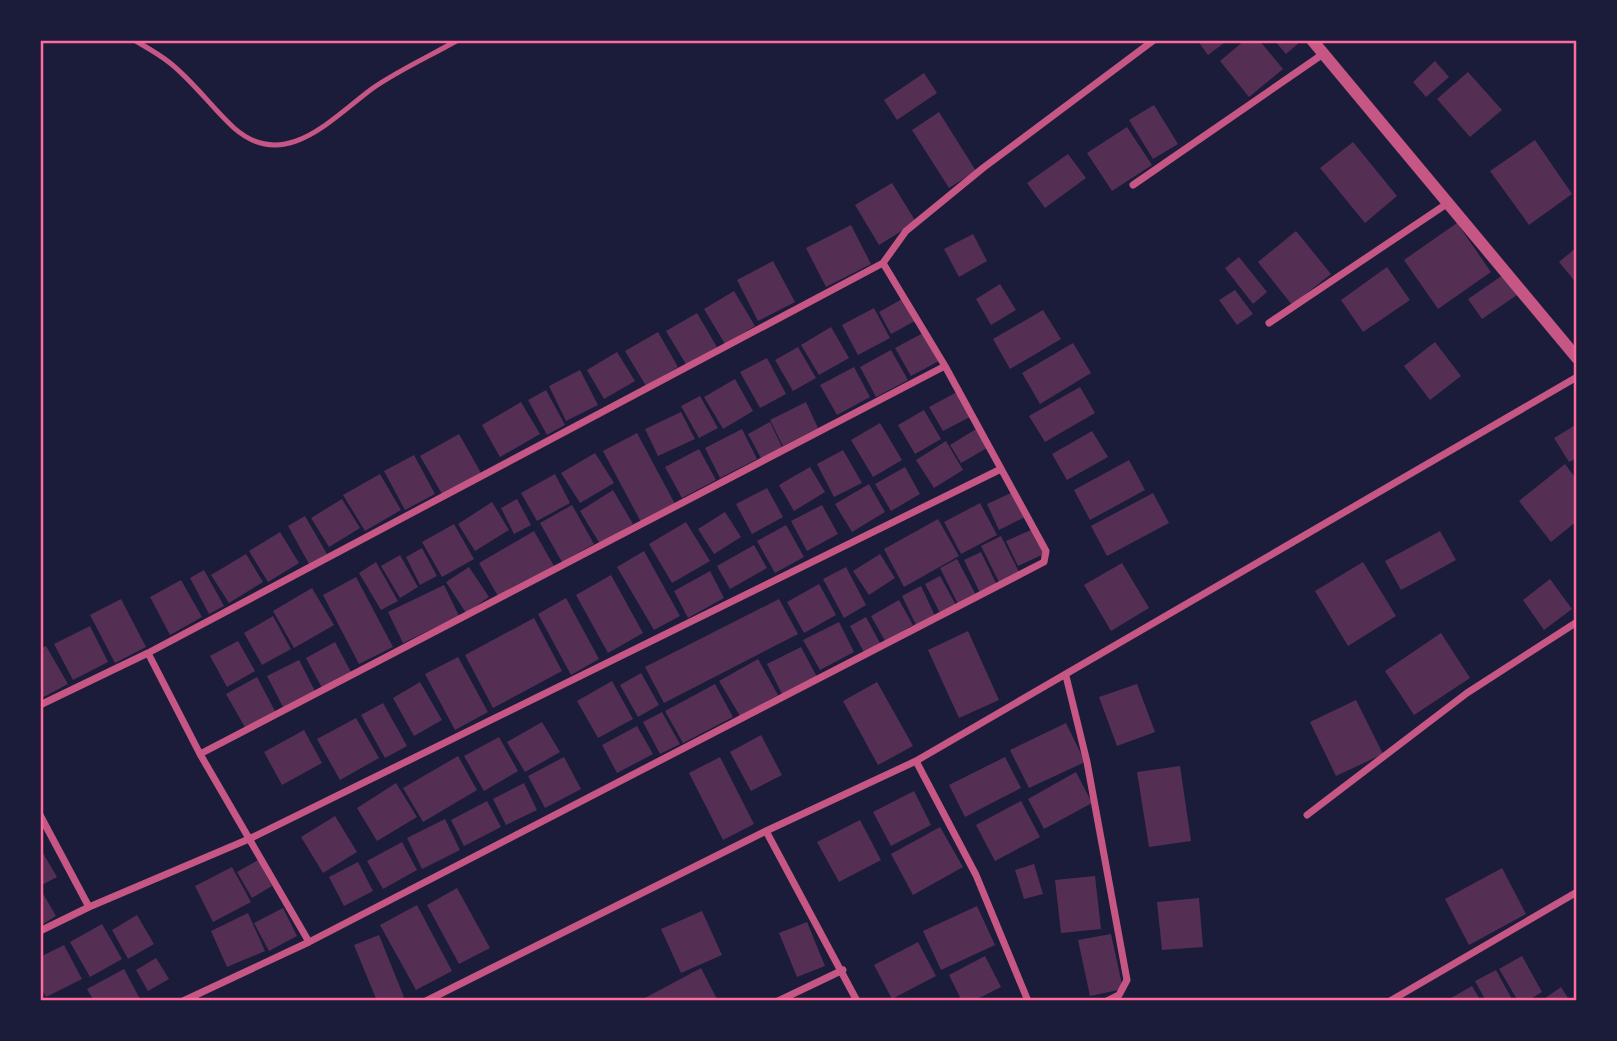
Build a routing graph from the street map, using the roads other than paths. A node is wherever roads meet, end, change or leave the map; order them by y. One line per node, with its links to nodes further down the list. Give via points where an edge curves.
1 (134, 40): 2 (lane, via 171,64 235,129 260,145 275,147 302,139 375,87)
2 (458, 40)
3 (1154, 40): 8 (street, via 906,231)
4 (1312, 40): 5 (street)
5 (1323, 54): 6 (street); 7 (street)
6 (1133, 185)
7 (1448, 203): 9 (street); 10 (street)
8 (883, 263): 11 (street); 15 (street)
9 (1269, 323)
10 (1577, 358)
11 (945, 366): 13 (street); 18 (street)
12 (1577, 376): 16 (street)
13 (1001, 468): 23 (street); 27 (street, via 1046,551 1044,562)
14 (1577, 622): 21 (street, via 1467,693)
15 (148, 653): 17 (street); 18 (street)
16 (1066, 676): 19 (street); 34 (street, via 1087,762 1127,980 1119,995)
17 (40, 705)
18 (200, 754): 23 (street)
19 (916, 761): 22 (street); 33 (street, via 976,875)
20 (40, 815): 25 (street)
21 (1307, 815)
22 (766, 831): 28 (street); 30 (street)
23 (249, 839): 25 (street); 27 (street)
24 (1577, 892): 35 (street)
25 (89, 907): 26 (street)
26 (40, 931)
27 (309, 942): 29 (street)
28 (843, 970): 31 (street); 32 (street)
29 (183, 1001)
30 (426, 1001)
31 (778, 1001)
32 (857, 1001)
33 (1028, 1001)
34 (1107, 1001)
35 (1390, 1001)

